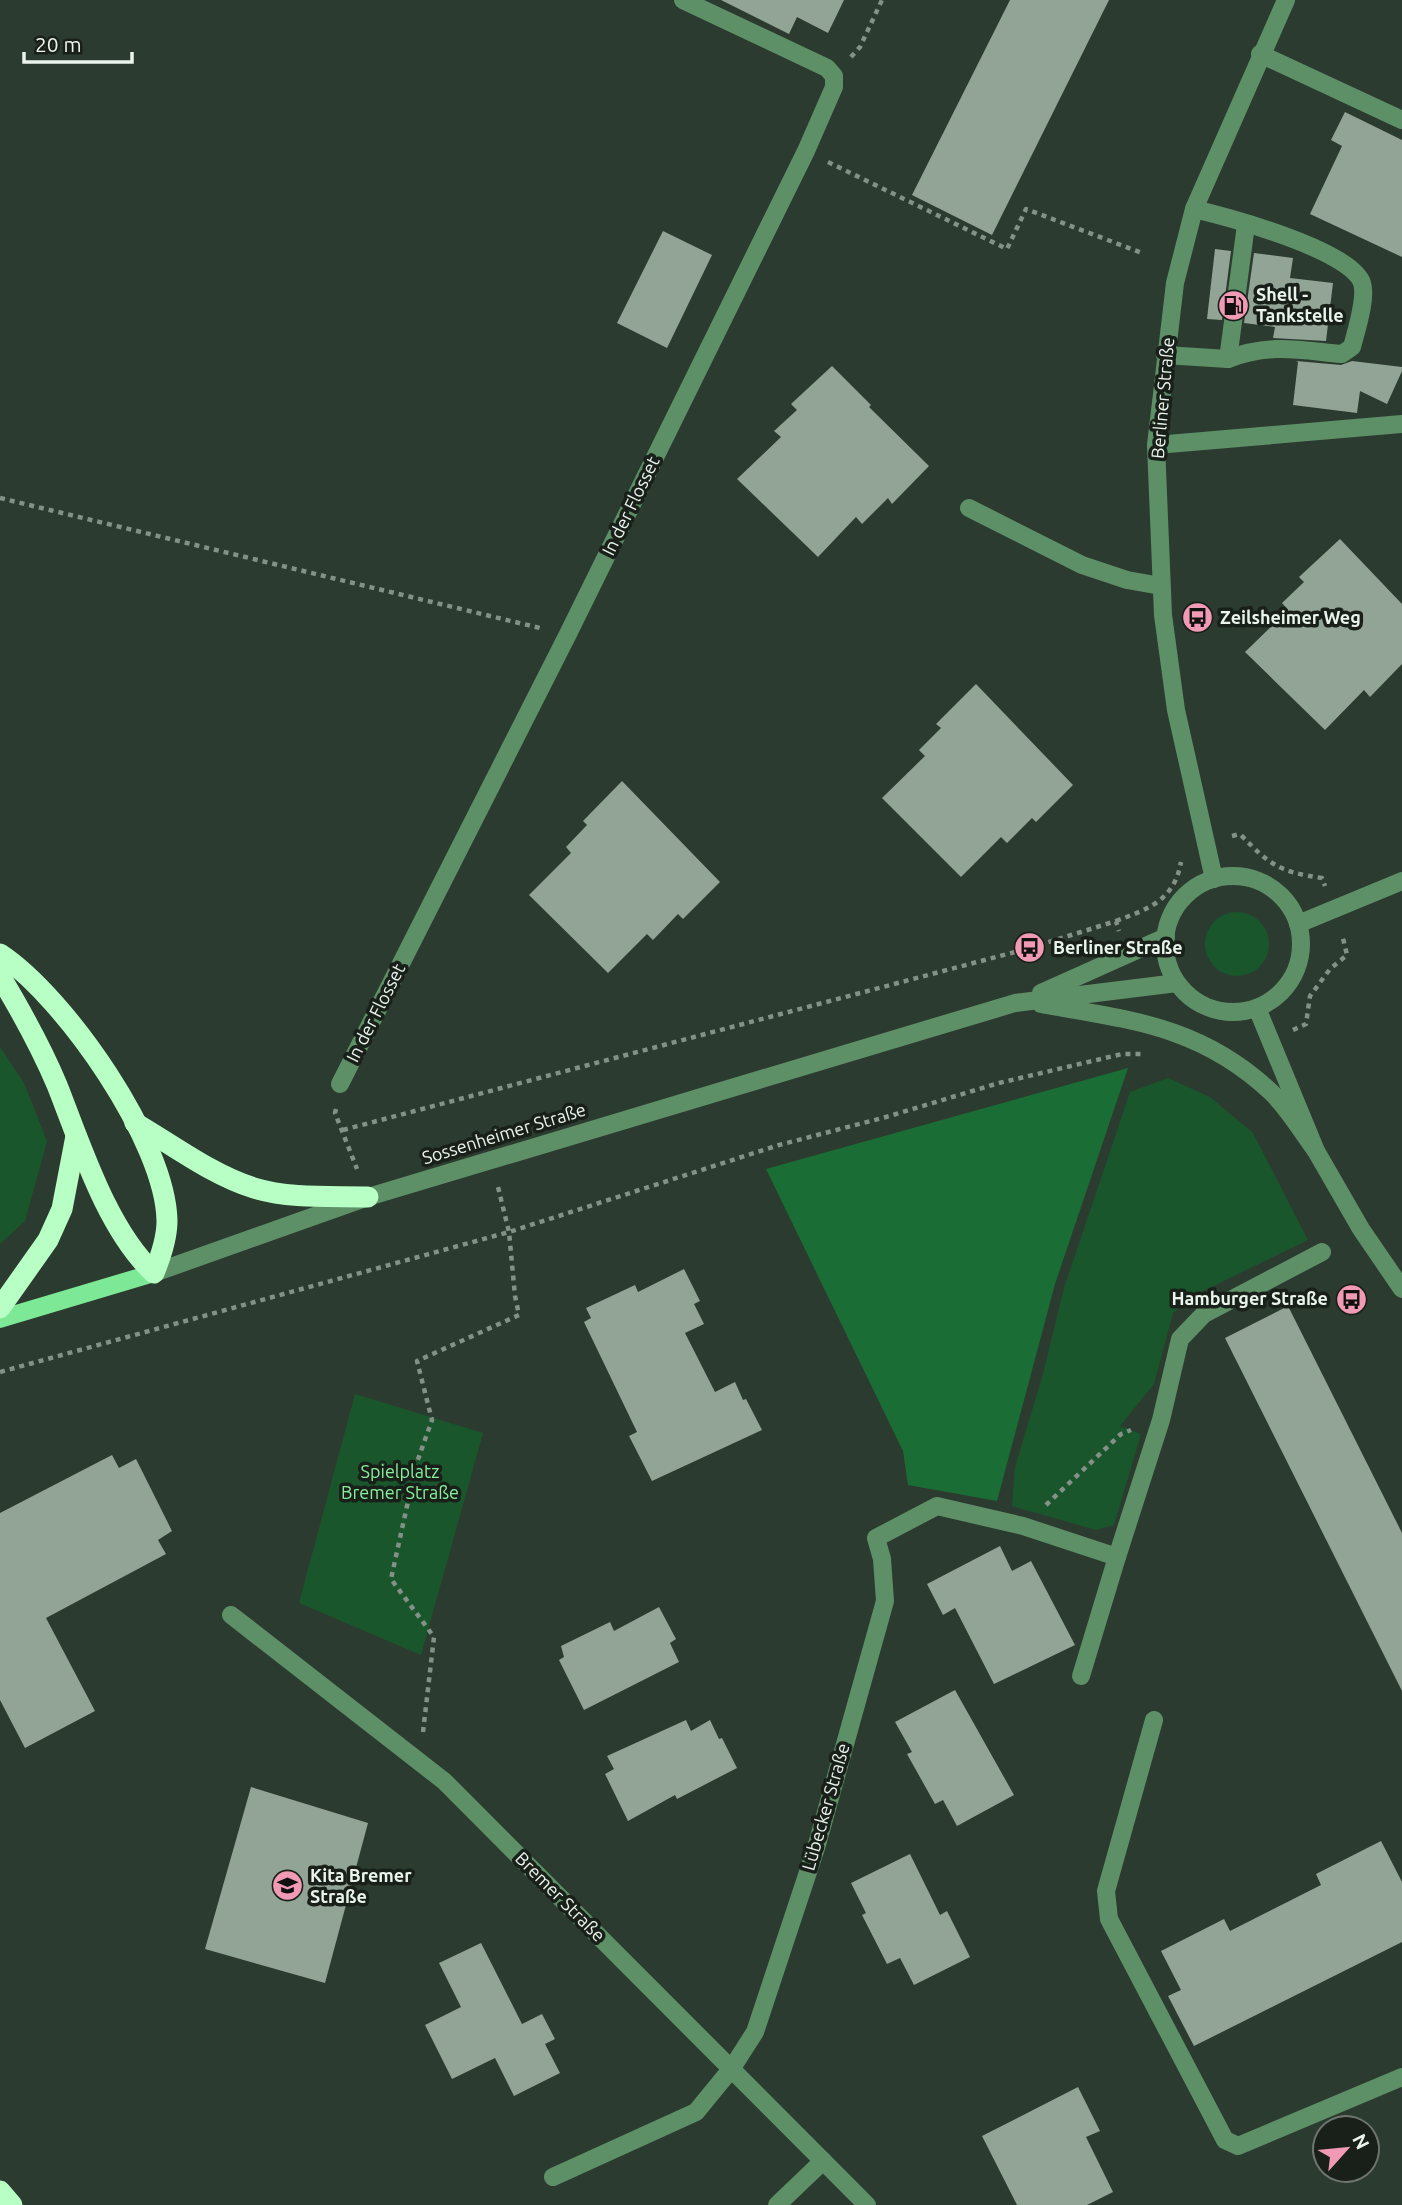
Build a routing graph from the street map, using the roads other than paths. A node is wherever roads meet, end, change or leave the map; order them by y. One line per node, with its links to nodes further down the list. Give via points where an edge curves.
1 (683, 0): 22 (street, In der Flosset, via 827,68 834,76 834,87 568,634)
2 (1286, 0): 3 (street, Berliner Straße)
3 (1260, 54): 4 (street); 5 (street, Berliner Straße)
4 (1402, 120)
5 (1194, 209): 6 (street); 7 (street, Berliner Straße, via 1175,283)
6 (1246, 225): 8 (street); 8 (street, via 1294,238 1334,257 1358,275 1364,287 1352,346 1342,354 1272,348)
7 (1165, 355): 8 (street); 10 (street, Berliner Straße)
8 (1228, 359)
9 (1402, 424): 10 (street)
10 (1156, 445): 12 (street, Berliner Straße)
11 (969, 508): 12 (street, via 1082,565)
12 (1161, 586): 13 (street, Berliner Straße, via 1177,710)
13 (1214, 879): 15 (street, via 1249,878 1265,885 1290,908); 16 (street, via 1199,885 1176,907)
14 (1402, 881): 15 (street)
15 (1298, 924): 21 (street, via 1301,944 1294,974 1275,998)
16 (1166, 937): 19 (street, via 1168,961); 20 (street, Sossenheimer Straße)
17 (0, 954): 23 (highway, via 78,1030)
18 (0, 976): 24 (highway, via 38,1044)
19 (1177, 983): 20 (street, Sossenheimer Straße); 21 (street, via 1213,1010 1235,1013)
20 (1024, 1001): 25 (street, via 1155,1026 1222,1053 1273,1093); 26 (street, Sossenheimer Straße)
21 (1257, 1008): 25 (street)
22 (340, 1084)
23 (135, 1123): 26 (highway, via 221,1175 255,1188 297,1195); 28 (highway, via 160,1182 167,1221 164,1249)
24 (76, 1136): 28 (highway, via 120,1230); 30 (highway, via 62,1209 53,1230)
25 (1317, 1151): 29 (street)
26 (368, 1197): 28 (street, Sossenheimer Straße)
27 (1322, 1252): 32 (street, via 1204,1314 1180,1339 1161,1420)
28 (154, 1273): 31 (main road, Sossenheimer Straße)
29 (1402, 1289)
30 (0, 1308)
31 (0, 1319)
32 (1117, 1557): 34 (street); 36 (street, Lübecker Straße, via 1023,1526 937,1506 876,1538 885,1601 807,1875 755,2032)
33 (231, 1615): 36 (street, Bremer Straße, via 444,1781)
34 (1081, 1676)
35 (1154, 1720): 37 (street, via 1107,1891 1109,1919 1225,2140 1238,2146)
36 (732, 2068): 38 (street, Bremer Straße); 39 (street, Lübecker Straße, via 696,2112)
37 (1402, 2077)
38 (823, 2161): 42 (street); 43 (street, Bremer Straße)
39 (553, 2177)
40 (0, 2191): 41 (highway)
41 (12, 2205)
42 (777, 2205)
43 (867, 2205)

